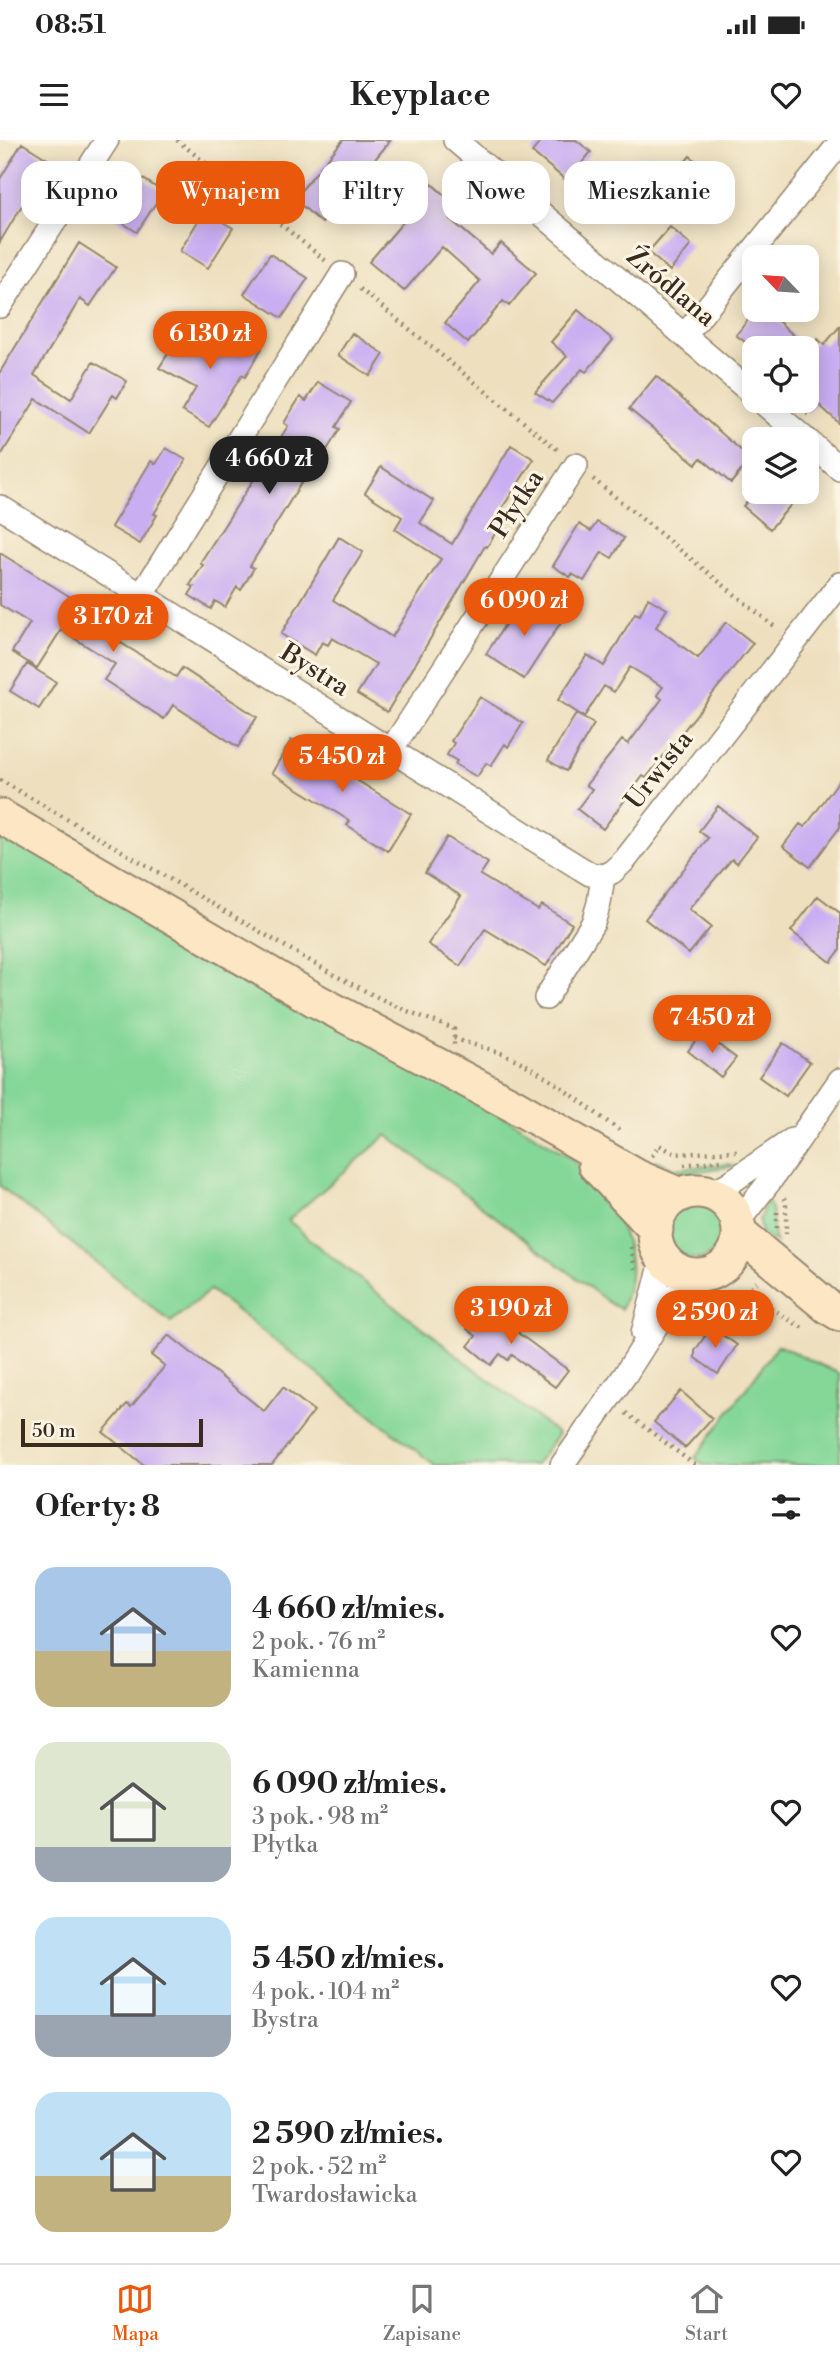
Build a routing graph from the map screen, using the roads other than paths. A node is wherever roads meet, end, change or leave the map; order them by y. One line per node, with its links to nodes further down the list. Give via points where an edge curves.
1 (107, 140): 5 (street)
2 (455, 140): 6 (street, Źródlana)
3 (840, 143): 6 (street)
4 (342, 274): 15 (street)
5 (0, 306)
6 (685, 335): 7 (street, Źródlana)
7 (742, 385)
8 (775, 413): 9 (street)
9 (791, 427)
10 (819, 451): 12 (street)
11 (576, 465): 16 (street, Płytka)
12 (840, 469)
13 (0, 507): 15 (street, Bystra)
14 (840, 584): 18 (street, Urwista, via 625,860)
15 (141, 596): 16 (street, Bystra)
16 (391, 750): 18 (street, Bystra, via 590,874)
17 (0, 816): 21 (street, via 315,1000)
18 (603, 876): 19 (street, via 593,923)
19 (546, 998)
20 (840, 1080): 22 (street, via 803,1132)
21 (557, 1131): 23 (street, via 638,1177); 25 (street, via 641,1212)
22 (762, 1173): 23 (street); 24 (street)
23 (695, 1194): 24 (street, via 728,1205); 25 (street, via 665,1207 659,1217)
24 (738, 1228): 26 (street, via 733,1254); 27 (street)
25 (660, 1252): 26 (street, via 706,1274); 29 (street, via 637,1353)
26 (721, 1267): 27 (street)
27 (760, 1277): 28 (street)
28 (834, 1310)
29 (562, 1465)

